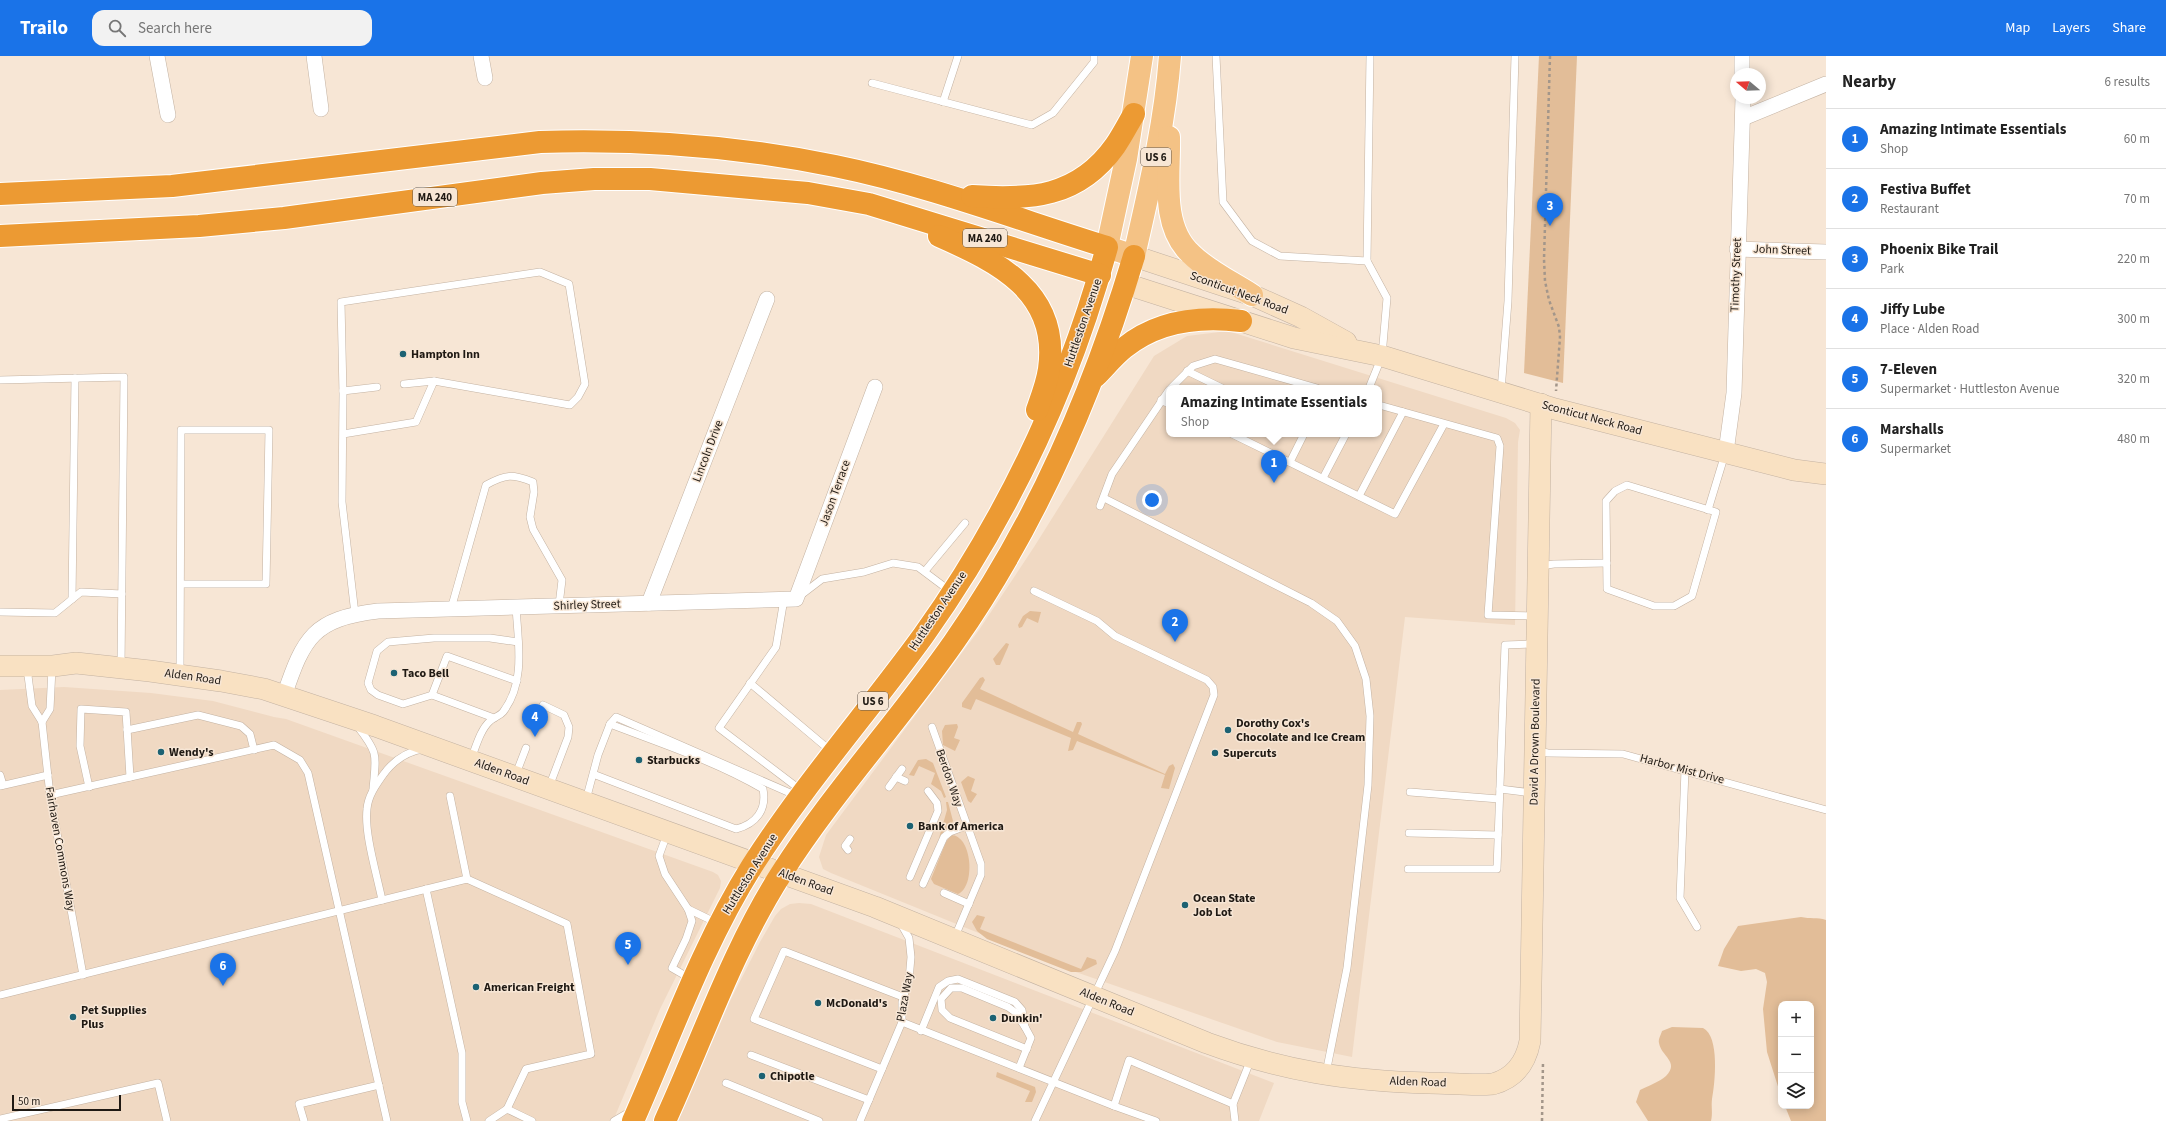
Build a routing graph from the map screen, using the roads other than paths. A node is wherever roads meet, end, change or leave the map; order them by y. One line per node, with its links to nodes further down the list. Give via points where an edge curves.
1 (157, 56): 21 (street)
2 (314, 56): 19 (street)
3 (481, 56): 13 (street)
4 (958, 56): 17 (lane)
5 (1094, 56): 17 (lane, via 1094,62 1053,113 1032,125)
6 (1142, 56): 20 (main road, Huttleston Avenue / US 6)
7 (1170, 56): 16 (main road, US 6)
8 (1216, 56): 31 (lane, via 1223,202 1229,211 1252,241 1280,256)
9 (1370, 56): 31 (lane)
10 (1515, 56): 52 (lane, via 1508,301)
11 (1742, 56): 12 (street)
12 (1742, 68)
13 (485, 78)
14 (872, 83): 17 (lane)
15 (1826, 84): 22 (street)
16 (1168, 88): 30 (main road, US 6); 34 (main road, via 1169,198 1177,235 1191,254)
17 (942, 102)
18 (1743, 104): 22 (street, Timothy Street)
19 (321, 109)
20 (1134, 114): 24 (highway, via 1104,159 1067,186 1035,197 1000,198); 27 (main road, Huttleston Avenue / US 6)
21 (168, 115)
22 (1743, 118): 28 (street, Timothy Street)
23 (0, 194): 24 (highway, MA 240, via 172,186 489,147 597,140 665,143 786,157 843,168)
24 (940, 194): 27 (highway, MA 240)
25 (869, 204): 26 (highway, MA 240, via 808,193 701,182 594,179 512,187 284,218 199,226); 32 (highway, MA 240); 70 (highway, via 1003,268 1022,283 1042,313 1050,341 1049,368)
26 (0, 236)
27 (1107, 247): 30 (main road, MA 240); 32 (highway, Huttleston Avenue / US 6)
28 (1737, 249): 29 (street, John Street); 64 (street, Timothy Street, via 1734,393)
29 (1826, 252)
30 (1134, 256): 33 (highway, US 6); 34 (main road, Sconticut Neck Road)
31 (1367, 262): 38 (lane, via 1387,298)
32 (1100, 275): 33 (main road, MA 240); 70 (highway, Huttleston Avenue / US 6, via 1063,382)
33 (1126, 284): 36 (main road, Sconticut Neck Road); 43 (highway, US 6)
34 (1252, 295): 37 (main road, Sconticut Neck Road, via 1300,316)
35 (767, 299): 83 (street, Lincoln Drive)
36 (1240, 321): 37 (main road, Sconticut Neck Road, via 1294,338); 43 (highway, via 1194,320 1150,332 1124,348)
37 (1361, 351): 38 (main road, Sconticut Neck Road)
38 (1382, 356): 48 (lane); 52 (main road, Sconticut Neck Road)
39 (1188, 371): 45 (lane); 46 (lane); 47 (lane, via 1193,366 1215,359)
40 (75, 378): 41 (lane); 80 (lane, via 124,377); 81 (lane)
41 (0, 380)
42 (434, 381): 44 (lane); 51 (lane, via 570,405 585,384 569,284 540,272 341,302); 60 (lane, via 416,422)
43 (1091, 381): 146 (highway, US 6, via 1035,510 982,601 939,663)
44 (404, 384)
45 (1174, 385)
46 (1216, 385)
47 (1306, 385)
48 (1370, 385)
49 (377, 387): 51 (lane)
50 (874, 387): 82 (street, Jason Terrace)
51 (344, 391): 60 (lane)
52 (1501, 393): 56 (main road, Sconticut Neck Road)
53 (1166, 394): 54 (lane)
54 (1161, 400): 55 (lane); 69 (lane, via 1112,474)
55 (1166, 402)
56 (1541, 404): 64 (main road, Sconticut Neck Road); 75 (main road, David A Drown Boulevard)
57 (1382, 406): 58 (lane)
58 (1403, 412): 59 (lane); 68 (lane)
59 (1444, 424): 68 (lane, via 1395,514); 89 (lane, via 1497,438 1500,446 1488,615)
60 (343, 434): 88 (lane, via 342,502)
61 (1238, 437): 65 (lane)
62 (1302, 437): 65 (lane)
63 (1344, 437): 67 (lane)
64 (1726, 452): 66 (main road, Sconticut Neck Road, via 1794,470); 72 (lane)
65 (1290, 462): 67 (lane)
66 (1826, 474)
67 (1323, 478): 68 (lane)
68 (1359, 496)
69 (1104, 498): 71 (lane); 174 (lane, via 1311,603 1337,621 1355,646 1366,679 1370,716 1368,785 1346,968)
70 (1009, 499): 79 (highway, Huttleston Avenue / US 6)
71 (1100, 506)
72 (1708, 510): 74 (lane, via 1627,485 1615,491 1606,501); 74 (lane, via 1716,512 1692,596 1674,606 1654,606 1607,589)
73 (965, 523): 76 (lane)
74 (1607, 563): 75 (lane, via 1554,564)
75 (1538, 567): 89 (main road, David A Drown Boulevard)
76 (925, 571): 79 (lane); 82 (lane, via 918,567 893,563 864,572 822,579)
77 (181, 584): 77 (lane, via 181,430 269,430 266,584); 96 (lane)
78 (1034, 591): 163 (lane, via 1100,623 1115,636 1206,680 1214,691 1130,912)
79 (952, 592): 112 (highway, Huttleston Avenue / US 6, via 923,636)
80 (122, 594): 81 (lane, via 81,592); 95 (lane)
81 (72, 599): 87 (lane, via 55,613)
82 (790, 599): 83 (street, Shirley Street); 98 (lane, via 776,646)
83 (649, 603): 84 (street, Shirley Street)
84 (559, 606): 85 (street, Shirley Street); 86 (lane, via 562,580 533,529 530,517 533,482 515,475 501,476 486,485)
85 (516, 607): 86 (street, Shirley Street); 90 (lane)
86 (451, 609): 88 (street, Shirley Street)
87 (0, 612)
88 (355, 614): 100 (street, Shirley Street, via 334,620 316,631 301,652)
89 (1537, 616): 91 (main road, David A Drown Boulevard)
90 (518, 642): 97 (lane); 99 (lane, via 490,638 434,638 388,642 378,651 368,683 371,690 403,704)
91 (1536, 644): 111 (main road, David A Drown Boulevard); 127 (lane, via 1505,645)
92 (0, 666): 94 (main road, Alden Road)
93 (53, 666): 94 (main road, Alden Road); 95 (main road, Alden Road, via 76,663); 103 (lane, via 50,709)
94 (27, 667): 103 (lane, Fairhaven Commons Way, via 32,706)
95 (121, 668): 96 (main road, Alden Road)
96 (180, 675): 100 (main road, Alden Road, via 264,689)
97 (517, 681): 99 (lane, via 447,656); 102 (lane, via 502,713)
98 (750, 683): 112 (lane); 132 (lane, via 719,728)
99 (432, 695): 102 (lane)
100 (284, 696): 101 (main road, Alden Road)
101 (351, 718): 108 (main road, Alden Road); 128 (lane, via 374,748)
102 (494, 718): 113 (lane, via 483,730)
103 (42, 722): 117 (lane, Fairhaven Commons Way)
104 (535, 723): 126 (lane, via 543,705 564,714 569,727 568,737)
105 (610, 724): 116 (lane); 116 (lane, via 710,762 763,789 762,809 748,826 736,829); 132 (lane, via 616,717)
106 (932, 728): 138 (lane, Berdon Way)
107 (127, 730): 110 (lane, via 198,715 242,726 250,734); 121 (lane); 124 (lane, via 126,712 81,709 80,746)
108 (435, 747): 113 (main road, Alden Road); 128 (lane, via 404,754 390,765)
109 (526, 748): 119 (lane)
110 (254, 750): 121 (lane); 155 (lane, via 274,745 300,760 308,773)
111 (1534, 750): 115 (lane, Harbor Mist Drive, via 1548,753 1623,754); 131 (main road, David A Drown Boulevard)
112 (834, 754): 132 (highway, Huttleston Avenue / US 6)
113 (470, 760): 119 (main road, Alden Road)
114 (902, 770): 120 (lane)
115 (1684, 770): 137 (lane, Harbor Mist Drive); 158 (lane, via 1680,898)
116 (593, 774): 136 (lane)
117 (48, 775): 123 (lane); 133 (lane, Fairhaven Commons Way)
118 (0, 776): 123 (lane)
119 (515, 776): 126 (main road, Alden Road)
120 (896, 777): 122 (lane); 125 (lane)
121 (130, 778): 124 (lane)
122 (905, 781)
123 (1, 785)
124 (89, 787): 133 (lane)
125 (888, 787)
126 (548, 789): 136 (main road, Alden Road)
127 (1500, 789): 131 (lane); 135 (lane)
128 (373, 791): 152 (lane, via 367,807 367,823)
129 (928, 791): 147 (lane, via 938,803 938,811)
130 (1410, 792): 135 (lane)
131 (1534, 793): 173 (main road, David A Drown Boulevard, via 1530,1041 1522,1064)
132 (803, 795): 144 (highway, Huttleston Avenue / US 6)
133 (50, 796): 160 (lane, Fairhaven Commons Way)
134 (450, 796): 148 (lane)
135 (1499, 799): 141 (lane)
136 (586, 802): 139 (main road, Alden Road)
137 (1826, 810)
138 (966, 826): 149 (lane, via 944,837); 153 (lane, Berdon Way, via 981,871)
139 (668, 832): 144 (main road, Alden Road); 154 (lane, via 659,856 665,874)
140 (1409, 833): 141 (lane)
141 (1498, 835): 145 (lane, via 1497,869)
142 (850, 839): 143 (lane, via 845,846)
143 (848, 850)
144 (754, 863): 146 (main road, Alden Road); 157 (highway, Huttleston Avenue / US 6)
145 (1408, 869)
146 (782, 873): 156 (main road, Alden Road); 191 (highway, US 6, via 743,941 726,977)
147 (910, 876)
148 (467, 879): 150 (lane); 181 (lane, via 567,924 591,1054 526,1069)
149 (923, 884)
150 (426, 889): 152 (lane); 187 (lane, via 462,1053 462,1102)
151 (944, 893): 153 (lane)
152 (382, 900): 155 (lane)
153 (969, 904): 159 (lane, Berdon Way)
154 (688, 909): 157 (lane); 161 (lane, via 692,921 672,968)
155 (339, 911): 160 (lane); 177 (lane)
156 (897, 916): 159 (main road, Alden Road); 164 (lane, Plaza Way, via 909,938 912,957 909,980)
157 (719, 924): 161 (highway, Huttleston Avenue / US 6)
158 (1697, 927)
159 (954, 941): 163 (main road, Alden Road)
160 (83, 974): 162 (lane)
161 (692, 980): 183 (highway, Huttleston Avenue / US 6)
162 (0, 995)
163 (1094, 996): 170 (main road, Alden Road); 175 (lane)
164 (903, 997): 165 (lane, Plaza Way); 172 (lane, via 784,951 754,1020)
165 (902, 1022): 167 (lane); 172 (lane, Plaza Way)
166 (1025, 1027): 167 (lane, via 1020,1007 1012,1000 954,979 939,987); 168 (lane, via 1031,1038); 168 (lane, via 1011,1008 962,988 951,988 941,999 942,1010 950,1018)
167 (921, 1031): 171 (lane)
168 (1027, 1049): 171 (lane)
169 (751, 1055): 178 (lane)
170 (1251, 1059): 174 (main road, Alden Road); 179 (lane)
171 (1018, 1068): 175 (lane)
172 (882, 1069): 178 (lane, Plaza Way)
173 (1513, 1074): 174 (main road, Alden Road, via 1499,1082 1487,1084 1392,1082)
174 (1326, 1075)
175 (1054, 1082): 180 (lane); 194 (lane)
176 (726, 1083): 192 (lane)
177 (379, 1086): 185 (lane, via 300,1104); 186 (lane)
178 (869, 1100): 193 (lane, Plaza Way)
179 (1233, 1104): 180 (lane, via 1129,1060); 196 (lane)
180 (1114, 1106): 195 (lane)
181 (507, 1109): 188 (lane); 189 (lane)
182 (0, 1118): 184 (lane, via 158,1083)
183 (630, 1118): 190 (lane)
184 (167, 1121)
185 (304, 1121)
186 (387, 1121)
187 (467, 1121)
188 (489, 1121)
189 (532, 1121)
190 (614, 1121)
191 (665, 1121)
192 (818, 1121)
193 (860, 1121)
194 (1035, 1121)
195 (1156, 1121)
196 (1235, 1121)

